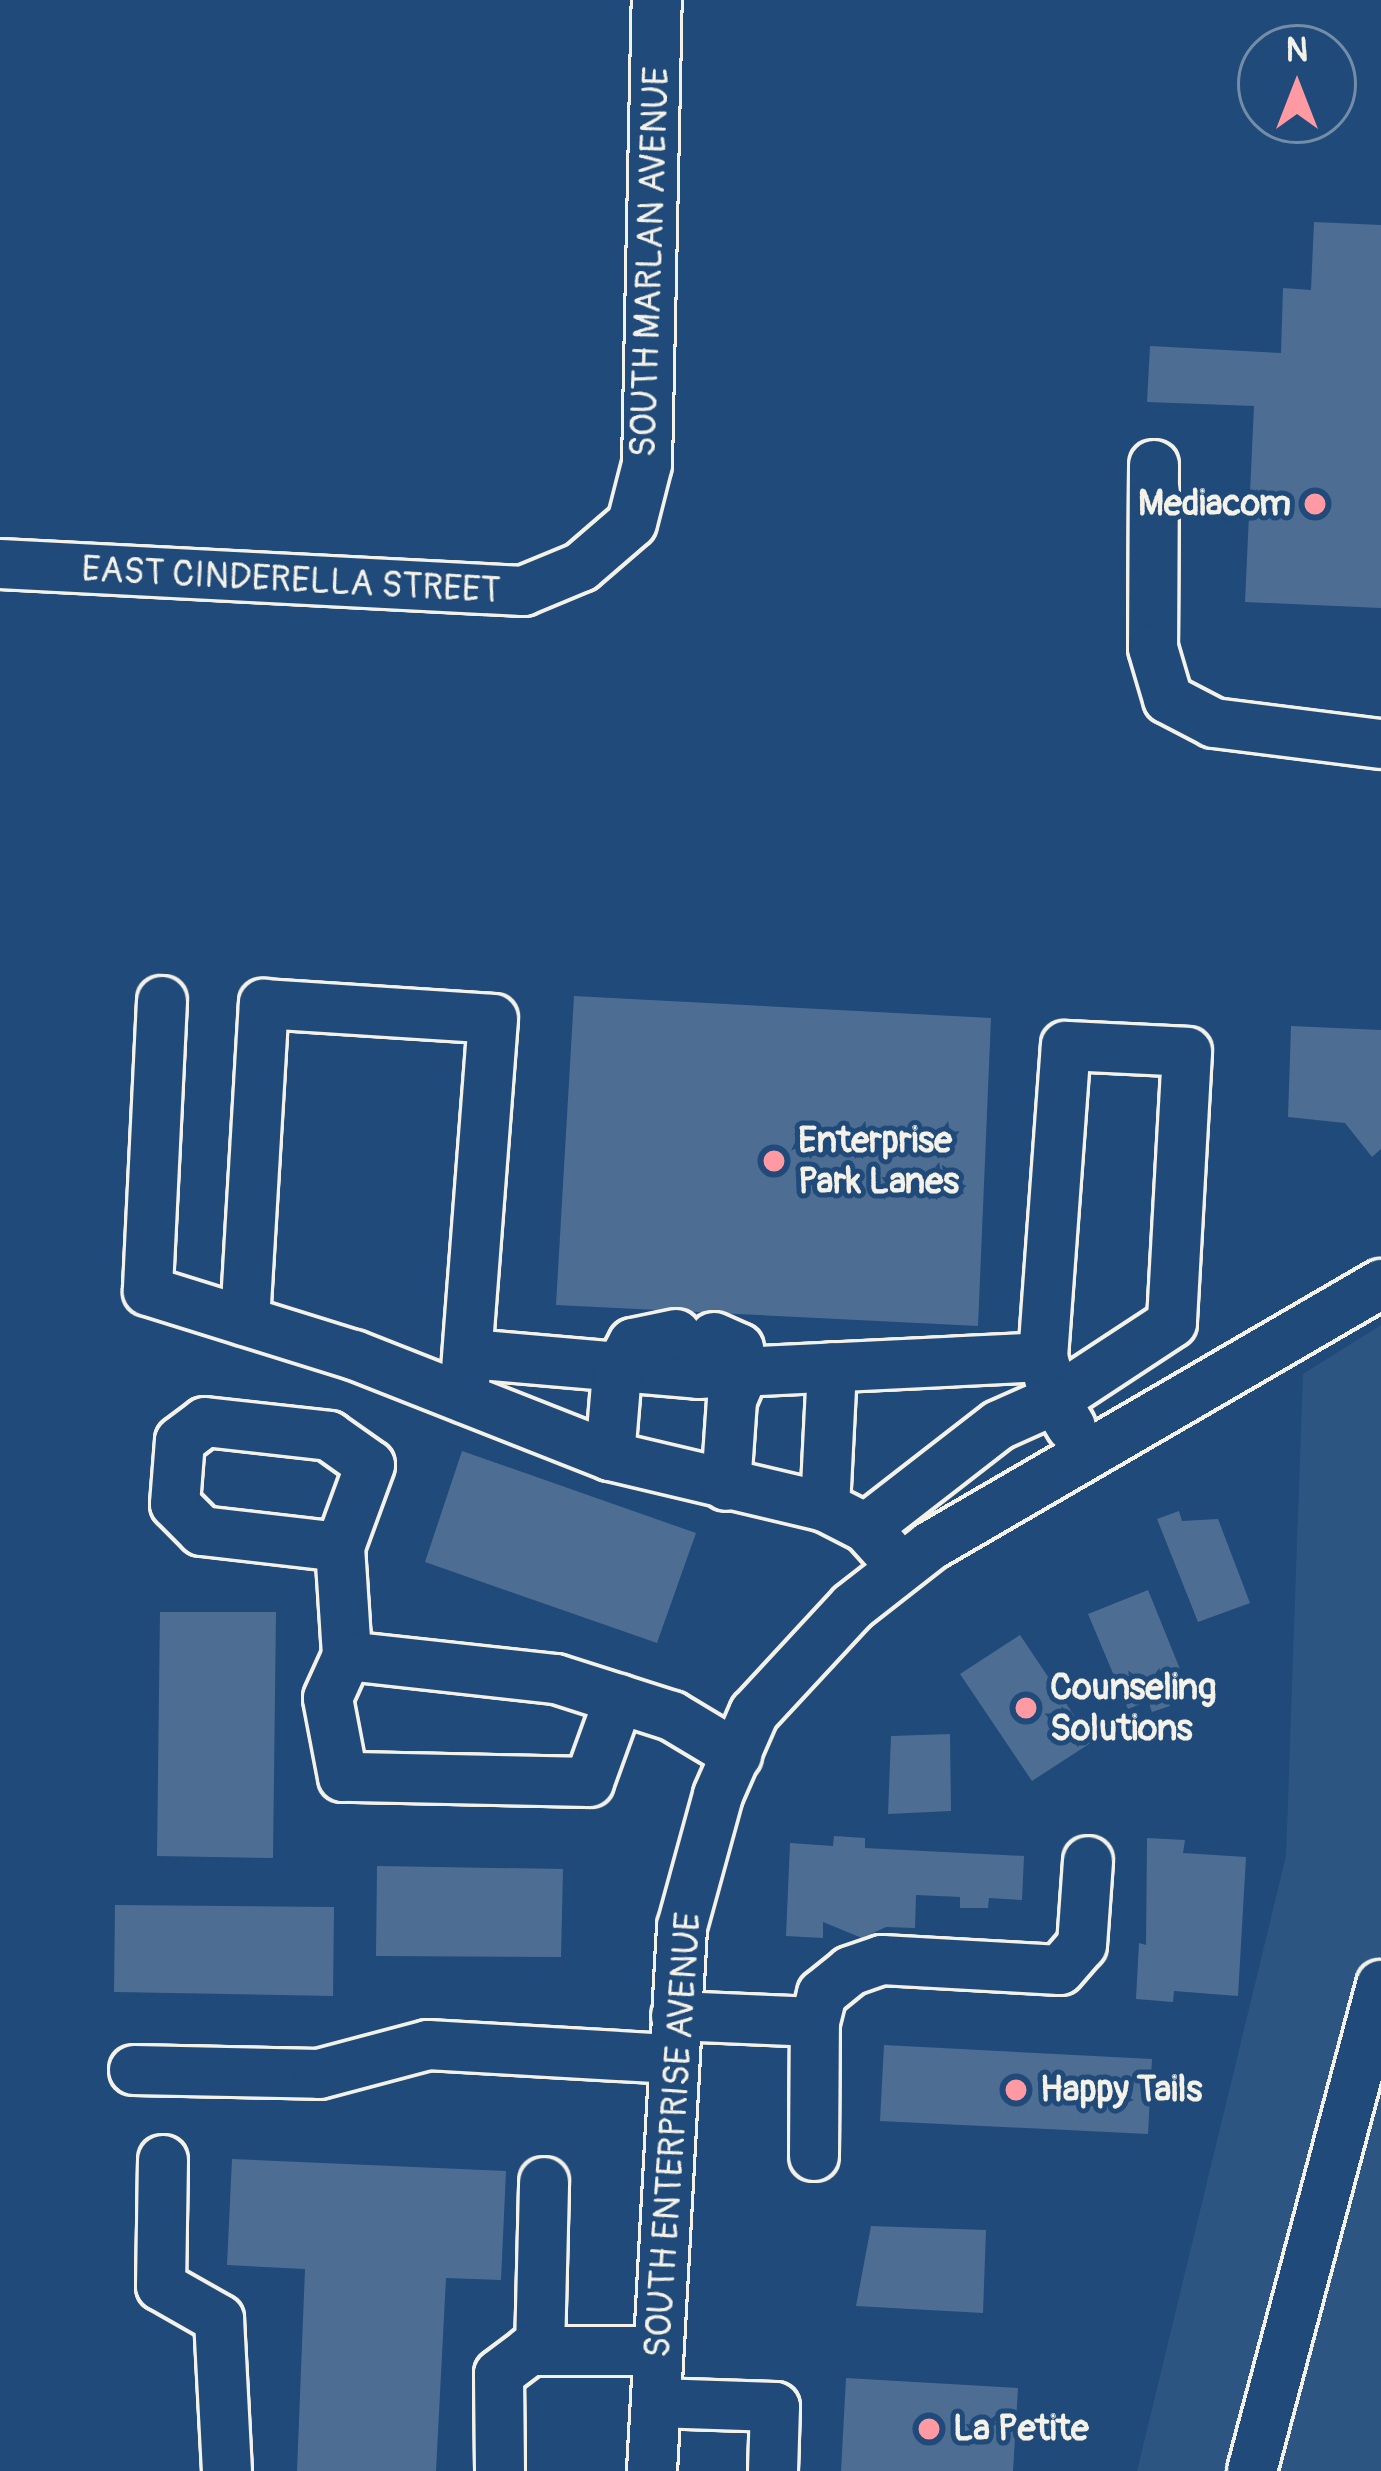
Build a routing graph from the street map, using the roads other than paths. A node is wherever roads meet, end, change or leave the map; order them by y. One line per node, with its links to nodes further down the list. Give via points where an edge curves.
1 (657, 0): 3 (street, SOUTH MARLAN AVENUE, via 647,464)
2 (1154, 465): 5 (street, via 1153,648 1168,699 1214,723)
3 (632, 523): 4 (street, EAST CINDERELLA STREET, via 581,567 523,592)
4 (0, 565)
5 (1381, 744)
6 (162, 1001): 8 (street, via 148,1291)
7 (1381, 1284): 15 (street, SOUTH ENTERPRISE AVENUE)
8 (245, 1321): 12 (street); 12 (street, via 264,1004 493,1018)
9 (711, 1348): 10 (street); 11 (street); 11 (street, via 633,1342); 16 (street, via 732,1400)
10 (832, 1367): 13 (street); 17 (street)
11 (617, 1373): 12 (street); 14 (street)
12 (467, 1376): 14 (street)
13 (1049, 1378): 13 (street, via 1172,1324 1187,1052 1066,1046); 15 (street); 17 (street, via 999,1425)
14 (610, 1456): 16 (street)
15 (1089, 1456): 19 (street, SOUTH ENTERPRISE AVENUE)
16 (726, 1486): 17 (street)
17 (846, 1517): 19 (street)
18 (340, 1547): 20 (street)
19 (902, 1567): 22 (street, SOUTH ENTERPRISE AVENUE, via 782,1681 754,1713)
20 (346, 1656): 21 (street, via 556,1678); 21 (street, via 328,1698 343,1777 589,1782)
21 (619, 1699): 22 (street, via 671,1716)
22 (737, 1755): 26 (street, SOUTH ENTERPRISE AVENUE, via 691,1882)
23 (1088, 1861): 25 (street, via 1082,1945 1073,1963 1060,1970 882,1960 850,1971 822,1994)
24 (1381, 1985): 38 (street)
25 (815, 2022): 26 (street); 28 (street)
26 (674, 2038): 27 (street, via 428,2045 319,2074); 32 (street, SOUTH ENTERPRISE AVENUE)
27 (134, 2070)
28 (814, 2156)
29 (163, 2161): 34 (street, via 161,2286 219,2319)
30 (544, 2182): 31 (street)
31 (540, 2350): 32 (street); 35 (street, via 499,2374)
32 (658, 2351): 33 (street, SOUTH ENTERPRISE AVENUE)
33 (656, 2403): 36 (street, SOUTH ENTERPRISE AVENUE); 37 (street, via 776,2408)
34 (227, 2471)
35 (500, 2471)
36 (652, 2471)
37 (773, 2471)
38 (1252, 2471)

